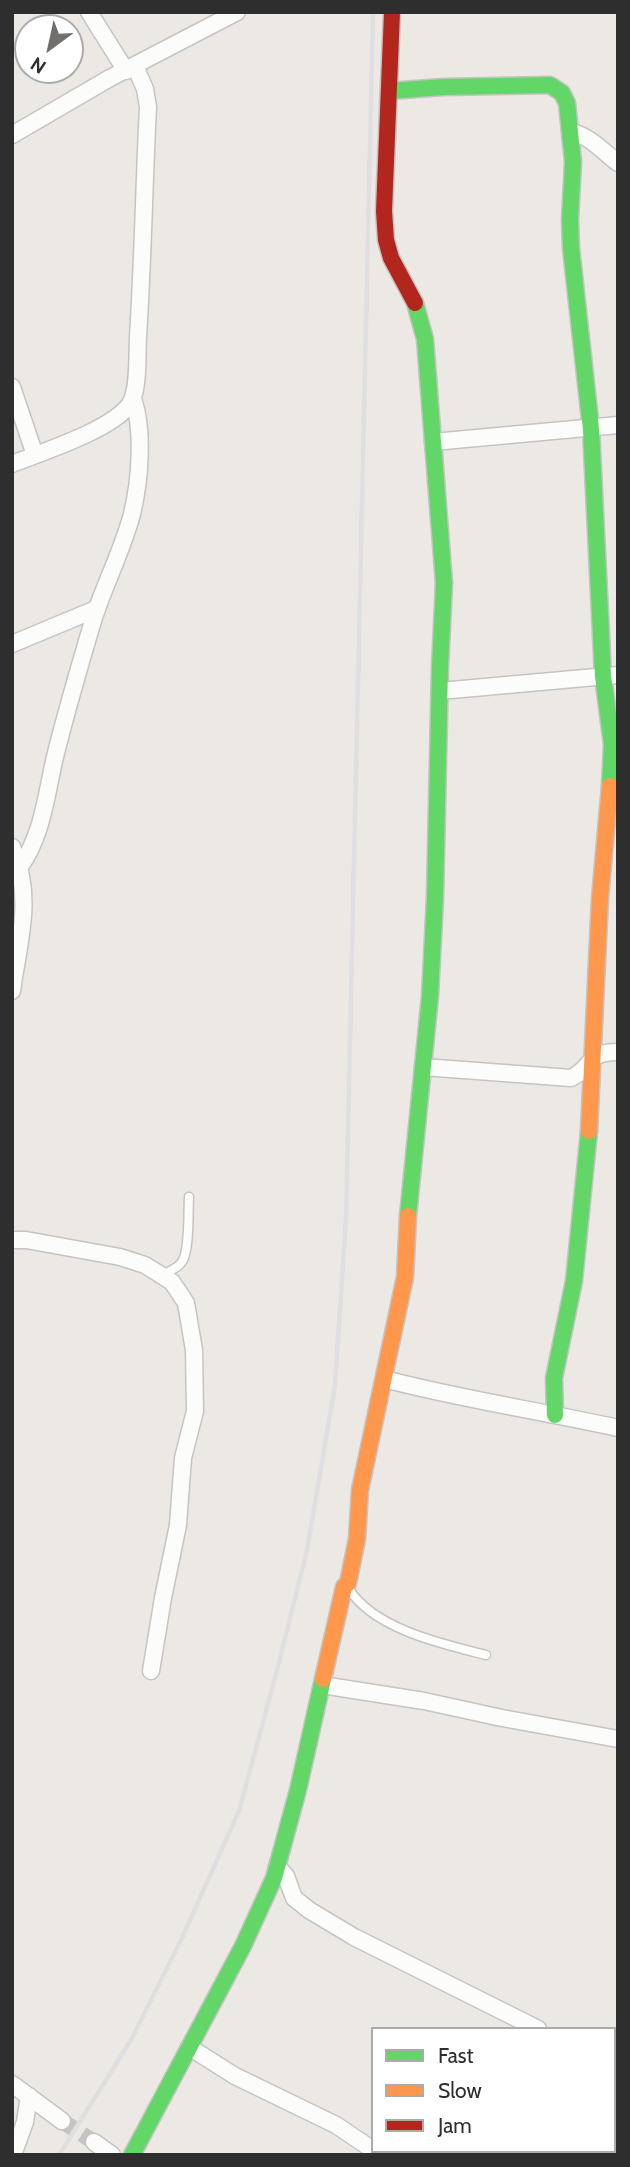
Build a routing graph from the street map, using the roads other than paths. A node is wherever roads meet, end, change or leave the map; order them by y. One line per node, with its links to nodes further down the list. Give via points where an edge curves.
1 (89, 12): 4 (street)
2 (237, 12): 4 (street)
3 (392, 12): 5 (street)
4 (130, 69): 7 (street); 10 (street, via 145,89 148,107)
5 (390, 91): 6 (street, via 550,85 565,98); 13 (street, via 386,240 415,303 425,339)
6 (570, 132): 8 (street); 12 (street, via 571,248)
7 (12, 135)
8 (618, 163)
9 (12, 387): 14 (street)
10 (133, 399): 14 (street, via 114,420); 16 (street, via 139,427 132,513)
11 (618, 425): 12 (street)
12 (591, 429): 13 (street); 18 (street)
13 (433, 442): 19 (street, via 444,583)
14 (35, 455): 15 (street)
15 (12, 464)
16 (96, 609): 17 (street); 21 (street, via 38,833)
17 (12, 644)
18 (611, 675): 19 (street); 24 (street, via 609,816 600,898)
19 (440, 691): 25 (street, via 435,898)
20 (12, 847): 21 (street)
21 (20, 867): 22 (street, via 25,901)
22 (12, 991)
23 (618, 1052): 24 (street)
24 (593, 1058): 25 (street, via 571,1078); 30 (street, via 574,1281 554,1378)
25 (423, 1067): 29 (street, via 405,1277)
26 (189, 1197): 28 (lane, via 185,1258)
27 (12, 1240): 28 (street, via 130,1260)
28 (163, 1275): 34 (street, via 182,1294 189,1312 195,1411 183,1458 178,1525)
29 (384, 1379): 30 (street); 32 (street, via 360,1490)
30 (555, 1415): 31 (street)
31 (618, 1428)
32 (348, 1583): 33 (lane, via 356,1600 371,1614 410,1632); 35 (street)
33 (486, 1655)
34 (151, 1671)
35 (322, 1685): 36 (street); 37 (street)
36 (618, 1739)
37 (277, 1866): 38 (street, via 294,1898 309,1910); 39 (street, via 243,1946)
38 (534, 2027)
39 (189, 2047): 44 (street, via 235,2076 336,2125); 47 (street)
40 (12, 2084): 41 (street)
41 (29, 2096): 42 (street); 45 (street)
42 (62, 2121)
43 (94, 2142): 46 (street)
44 (371, 2149)
45 (13, 2155)
46 (112, 2155)
47 (132, 2155)

